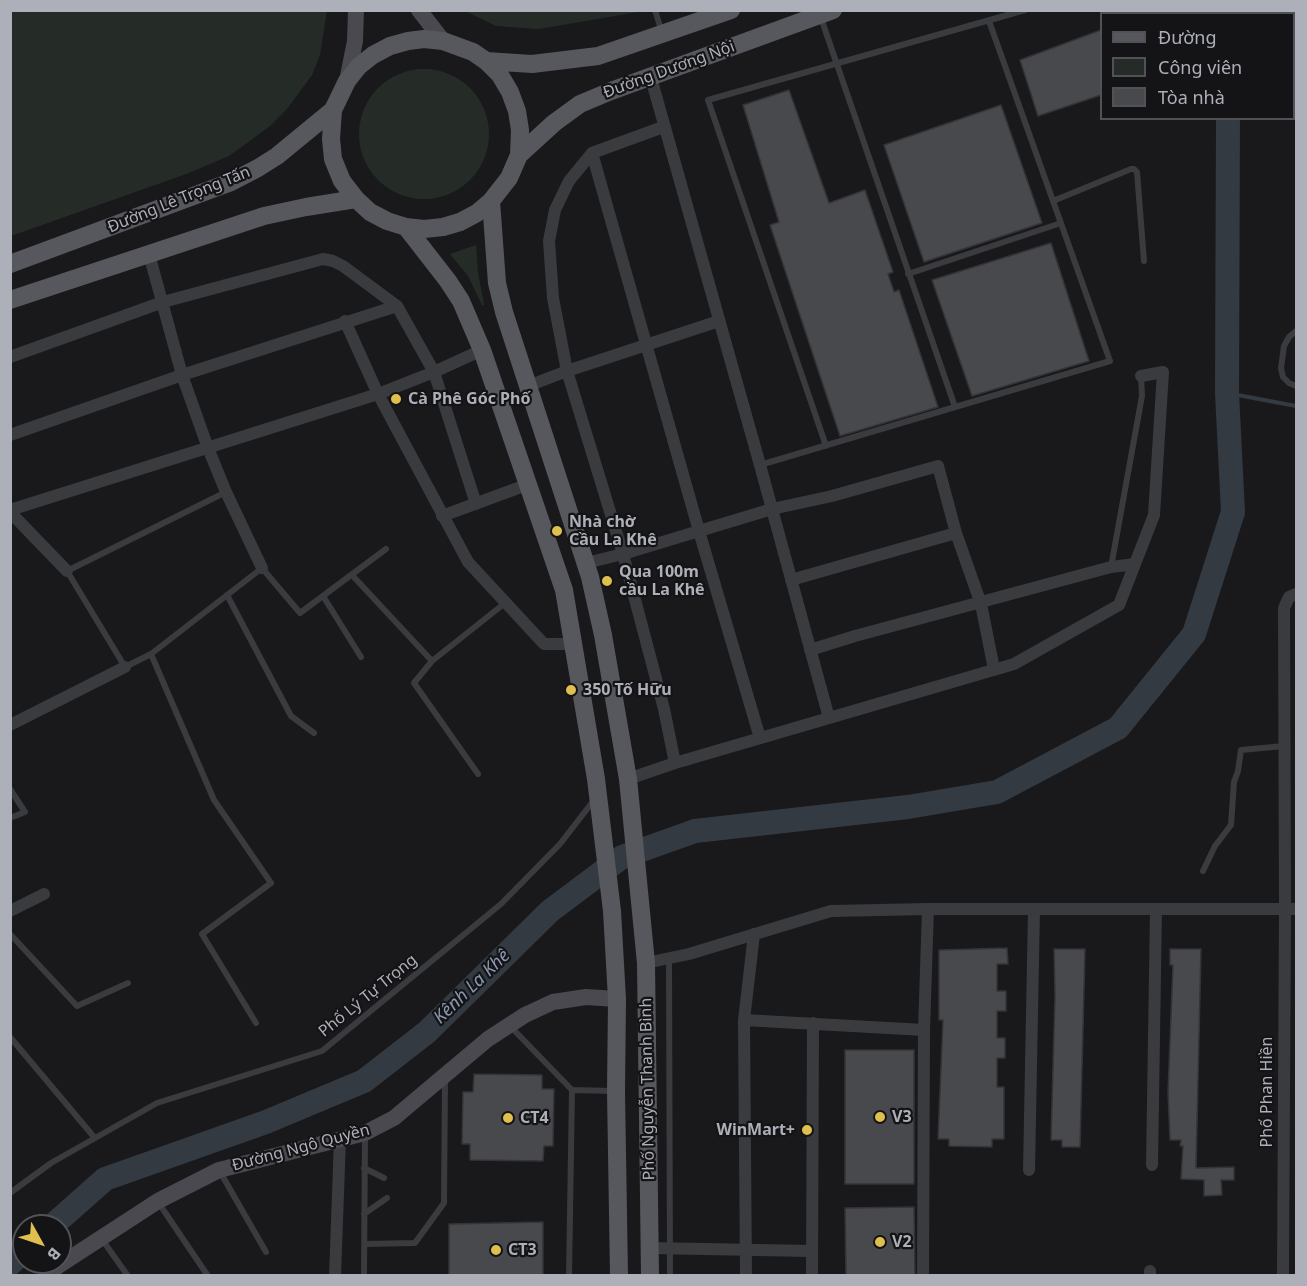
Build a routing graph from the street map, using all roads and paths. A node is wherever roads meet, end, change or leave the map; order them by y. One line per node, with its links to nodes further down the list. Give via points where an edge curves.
1 (356, 10): 14 (street)
2 (419, 10): 10 (street)
3 (655, 10): 9 (lane)
4 (731, 10): 7 (main road)
5 (1025, 10): 8 (lane)
6 (824, 12): 12 (lane); 13 (main road, Đường Dương Nội)
7 (691, 17): 9 (main road)
8 (989, 21): 12 (lane); 21 (lane)
9 (662, 34): 11 (main road, via 598,56 532,64)
10 (443, 41): 11 (main road); 14 (main road, via 424,39 390,46 359,66)
11 (486, 61): 18 (main road, via 505,84 517,111)
12 (836, 63): 27 (lane); 46 (lane, via 708,100)
13 (651, 78): 16 (street); 18 (main road, Đường Dương Nội, via 580,104)
14 (347, 81): 15 (main road)
15 (333, 110): 19 (main road, via 333,159 342,181); 26 (main road, Đường Lê Trọng Tấn, via 277,156 231,182)
16 (663, 127): 17 (street); 32 (street)
17 (592, 153): 34 (street); 37 (street, via 569,181 555,210 549,241 553,298)
18 (519, 155): 20 (main road, via 509,178)
19 (356, 199): 23 (main road, via 387,222); 24 (main road, via 264,216)
20 (491, 201): 23 (main road, via 460,222 424,229); 41 (main road, via 497,283)
21 (1053, 201): 22 (lane); 25 (lane, via 1134,169)
22 (1061, 223): 27 (lane); 44 (lane, via 1110,361)
23 (406, 227): 35 (main road, via 461,301)
24 (149, 254): 28 (main road); 29 (street)
25 (1144, 261)
26 (10, 264)
27 (908, 274): 44 (lane)
28 (10, 300)
29 (162, 302): 30 (street, via 323,259 343,266); 36 (street); 39 (street)
30 (397, 306): 31 (street); 38 (street)
31 (345, 321): 39 (street); 43 (street)
32 (719, 321): 34 (street); 48 (street)
33 (1296, 331): 42 (lane, via 1284,346 1281,368 1283,377)
34 (646, 344): 37 (street); 55 (street)
35 (482, 350): 38 (street); 49 (main road)
36 (10, 357)
37 (567, 370): 41 (street); 58 (street)
38 (434, 372): 43 (street); 51 (street)
39 (182, 375): 45 (street); 47 (street)
40 (1141, 375): 60 (street, via 1163,372 1154,515); 61 (lane, via 1142,396)
41 (528, 386): 59 (main road)
42 (1296, 386)
43 (378, 393): 47 (street); 54 (street)
44 (955, 408): 46 (lane)
45 (10, 435)
46 (826, 446): 48 (lane)
47 (208, 448): 50 (street); 53 (street)
48 (760, 465): 52 (street)
49 (529, 484): 51 (street); 71 (main road, via 564,590)
50 (226, 492): 62 (street); 63 (lane)
51 (476, 504): 54 (street)
52 (772, 509): 55 (street); 56 (street, via 938,466); 65 (street)
53 (10, 511): 63 (street)
54 (442, 516): 69 (street, via 468,562)
55 (699, 531): 58 (street); 81 (street)
56 (956, 533): 65 (street); 70 (street)
57 (386, 549): 64 (lane)
58 (623, 554): 59 (street); 83 (street)
59 (586, 562): 85 (main road)
60 (1135, 564): 61 (street); 77 (street, via 1119,605 1014,664)
61 (1111, 567): 70 (street)
62 (262, 568): 67 (lane); 68 (lane, via 300,613)
63 (68, 571): 76 (lane)
64 (352, 575): 68 (lane); 75 (lane)
65 (791, 580): 72 (street)
66 (1296, 594): 82 (street, Phố Phan Hiền, via 1289,597 1284,608)
67 (227, 595): 73 (lane); 80 (lane, via 291,716)
68 (323, 596): 74 (lane)
69 (505, 603): 71 (street, via 544,644); 75 (lane)
70 (981, 604): 72 (street); 77 (street)
71 (573, 644): 87 (main road)
72 (810, 650): 78 (street)
73 (151, 654): 76 (lane); 103 (lane, via 214,800 271,883 202,934)
74 (361, 657)
75 (432, 661): 84 (lane, via 414,682)
76 (125, 667): 79 (street)
77 (994, 669): 78 (street)
78 (829, 718): 81 (street)
79 (10, 725)
80 (314, 733)
81 (760, 738): 83 (street)
82 (1284, 746): 89 (lane, via 1241,750 1231,825); 94 (street, Phố Phan Hiền)
83 (675, 763): 85 (street)
84 (478, 774)
85 (628, 779): 99 (main road, Phố Nguyễn Thanh Bình)
86 (10, 789): 88 (lane, via 25,812)
87 (598, 796): 101 (main road, Phố Nguyễn Thanh Bình, via 612,911); 112 (lane, Phố Lý Tự Trọng, via 560,844 501,904 322,1051 157,1103)
88 (10, 818)
89 (1203, 871)
90 (44, 894): 95 (street)
91 (928, 909): 92 (street); 97 (street, via 831,911); 106 (street)
92 (1034, 909): 93 (street); 117 (street)
93 (1156, 909): 94 (street); 114 (street)
94 (1291, 909): 142 (street, Phố Phan Hiền)
95 (10, 911)
96 (10, 934): 100 (lane, via 77,1006)
97 (754, 934): 98 (street); 102 (street)
98 (669, 958): 99 (street); 126 (lane)
99 (646, 963): 125 (main road, Phố Nguyễn Thanh Bình)
100 (128, 983)
101 (617, 999): 105 (street, Đường Ngô Quyền, via 586,996 553,1002); 110 (main road, Phố Nguyễn Thanh Bình)
102 (744, 1020): 104 (street); 127 (street)
103 (256, 1023)
104 (813, 1023): 106 (street); 128 (street)
105 (510, 1026): 108 (street, Đường Ngô Quyền); 109 (lane)
106 (924, 1030): 141 (street)
107 (10, 1037): 112 (lane)
108 (445, 1075): 111 (street, Đường Ngô Quyền, via 394,1118); 124 (lane, via 444,1203 415,1243)
109 (572, 1090): 110 (lane); 135 (lane)
110 (616, 1091): 136 (main road, Phố Nguyễn Thanh Bình)
111 (365, 1133): 113 (street, Đường Ngô Quyền); 115 (lane)
112 (94, 1137): 119 (lane, Phố Lý Tự Trọng, via 51,1162)
113 (340, 1139): 116 (street, Đường Ngô Quyền); 133 (street)
114 (1152, 1166)
115 (364, 1168): 118 (lane); 122 (lane)
116 (219, 1170): 121 (street, Đường Ngô Quyền); 129 (lane)
117 (1029, 1170)
118 (384, 1178)
119 (10, 1193)
120 (387, 1198): 122 (lane)
121 (158, 1201): 123 (street, Đường Ngô Quyền); 132 (lane)
122 (364, 1214): 124 (lane)
123 (101, 1238): 130 (street, Đường Ngô Quyền); 131 (lane)
124 (365, 1244): 134 (lane)
125 (650, 1248): 126 (street); 137 (main road, Phố Nguyễn Thanh Bình)
126 (670, 1249): 127 (street); 138 (lane)
127 (748, 1250): 128 (street); 139 (street)
128 (811, 1251): 140 (street)
129 (266, 1252)
130 (46, 1275)
131 (128, 1275)
132 (208, 1275)
133 (335, 1275)
134 (364, 1275)
135 (569, 1275)
136 (619, 1275)
137 (650, 1275)
138 (670, 1275)
139 (746, 1275)
140 (812, 1275)
141 (923, 1275)
142 (1283, 1275)

